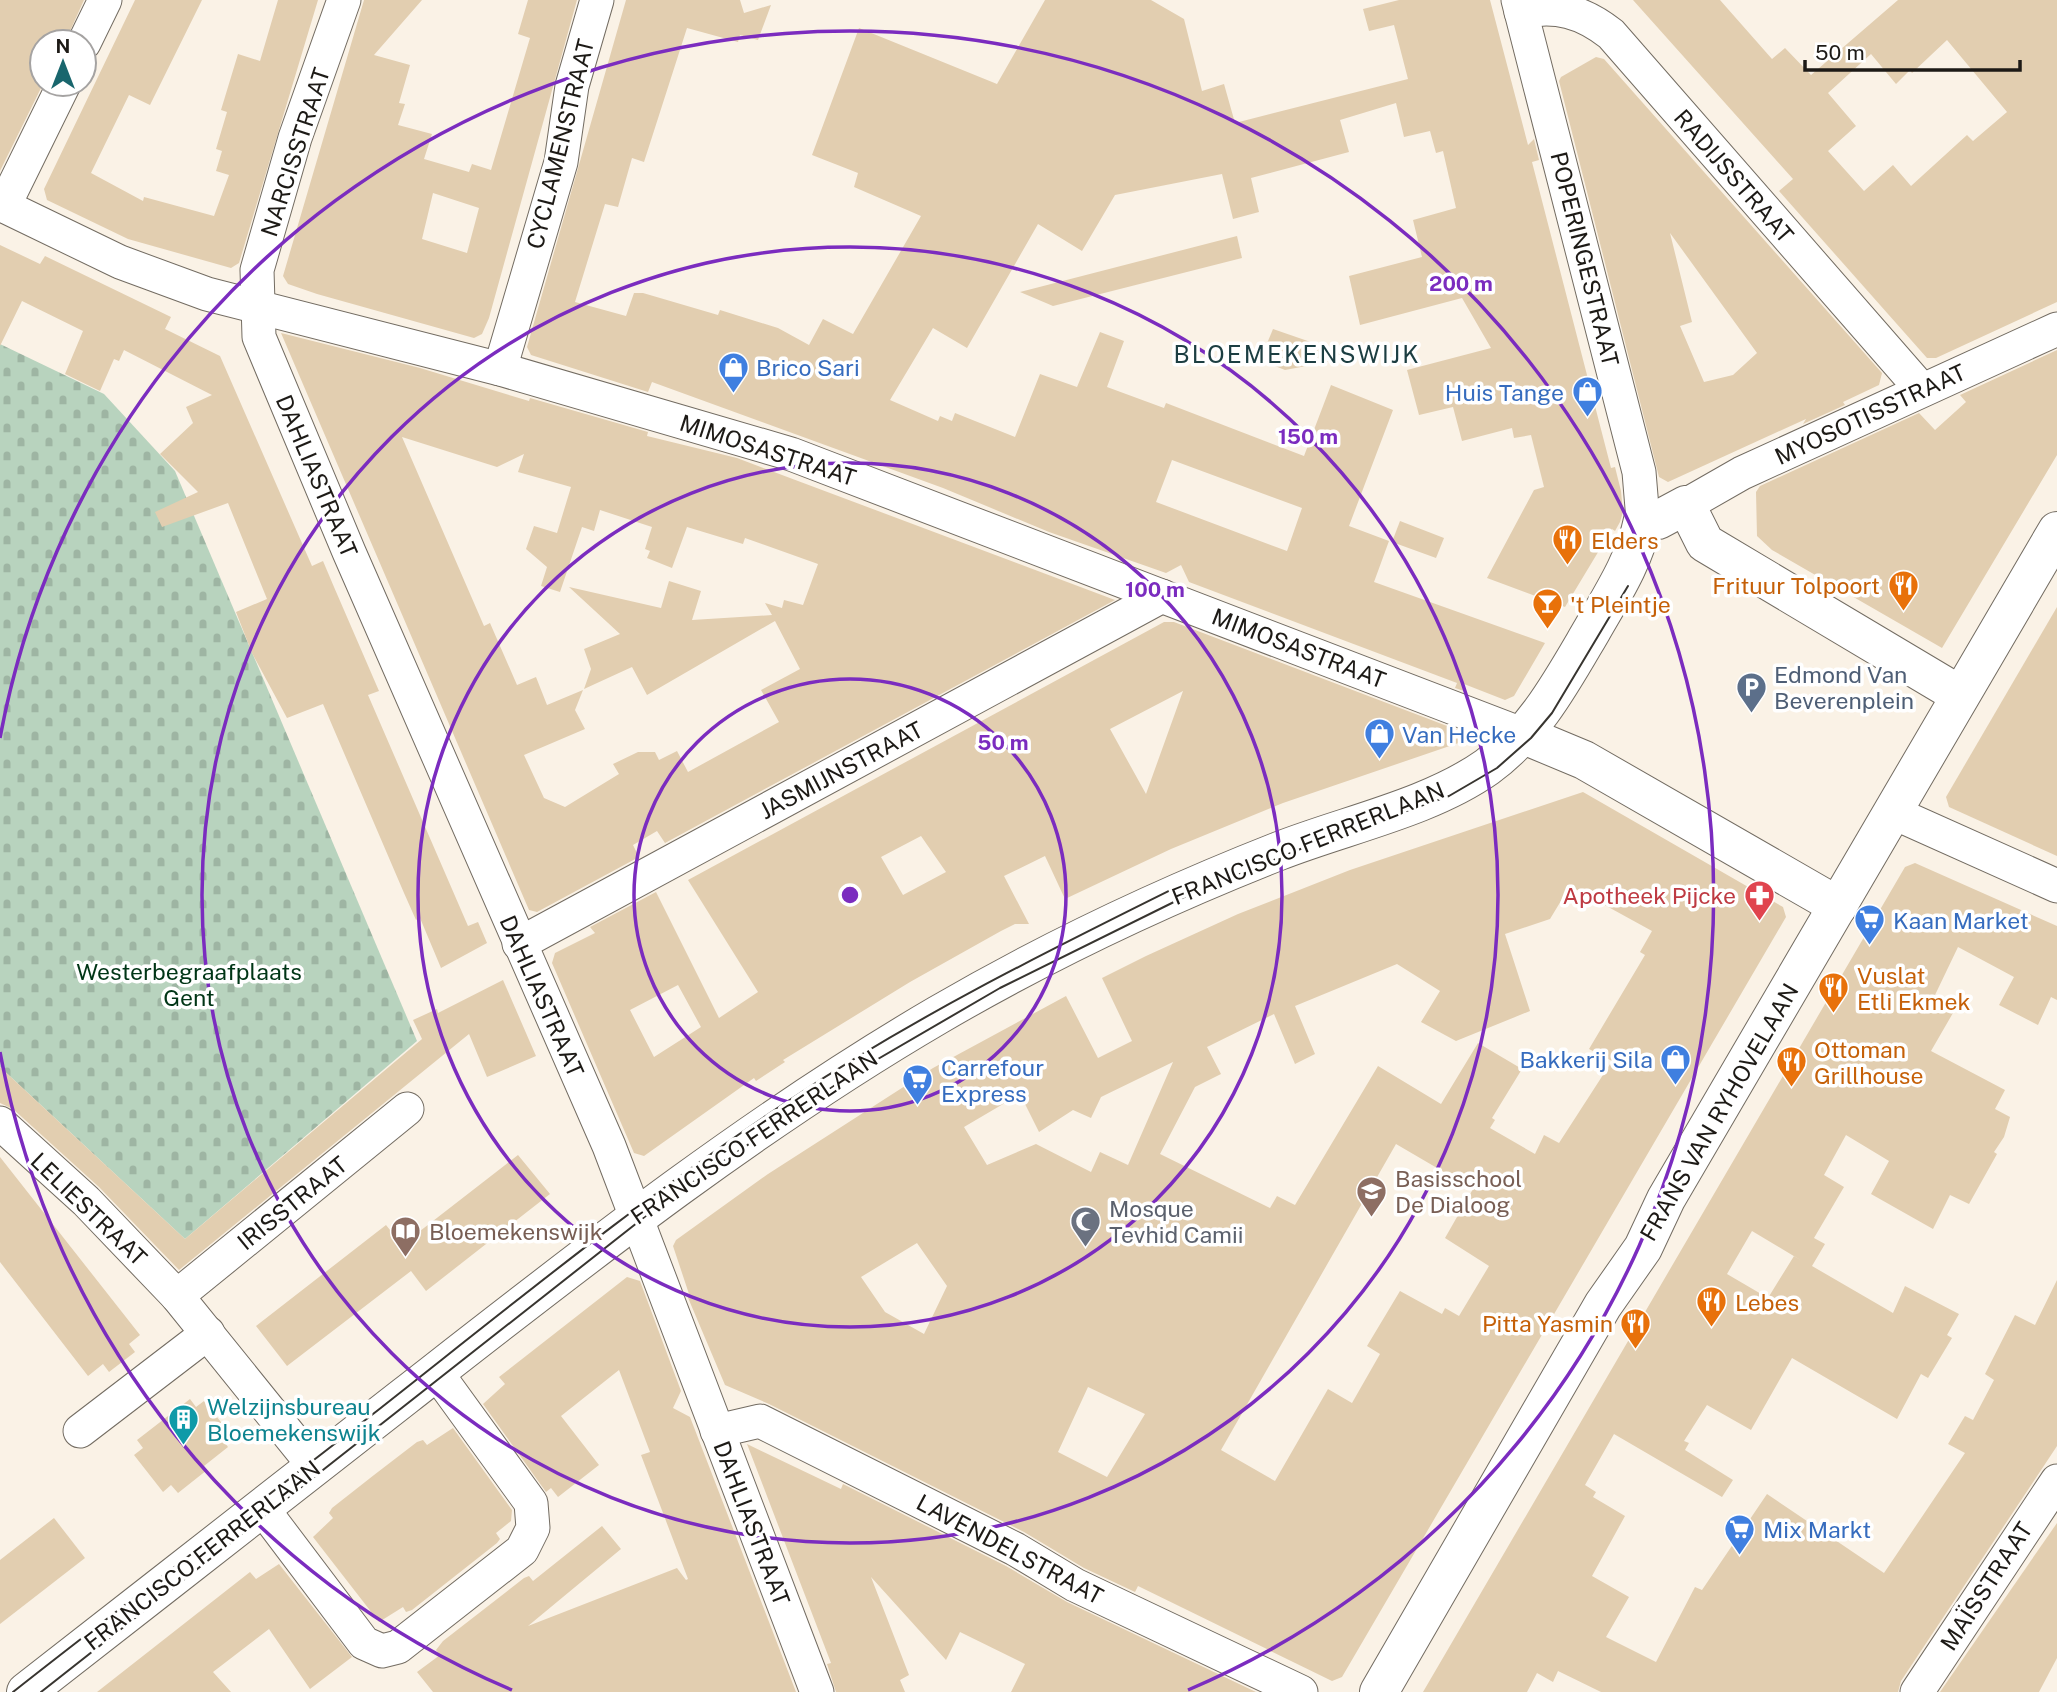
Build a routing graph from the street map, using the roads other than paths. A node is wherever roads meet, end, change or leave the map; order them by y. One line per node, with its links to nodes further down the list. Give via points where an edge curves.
1 (105, 0): 5 (street)
2 (344, 0): 8 (street, NARCISSTRAAT, via 295,138 257,270)
3 (597, 0): 10 (street, CYCLAMENSTRAAT, via 572,86 561,162)
4 (1519, 6): 11 (street, RADIJSSTRAAT, via 1578,13 1611,34); 13 (street, POPERINGESTRAAT, via 1639,472)
5 (91, 28)
6 (57, 98): 7 (street)
7 (2, 205): 8 (street, MIMOSASTRAAT, via 121,261 207,294)
8 (257, 306): 10 (street, MIMOSASTRAAT); 21 (street, DAHLIASTRAAT, via 259,337)
9 (2057, 329): 11 (street, MYOSOTISSTRAAT)
10 (500, 369): 15 (street, MIMOSASTRAAT, via 803,458)
11 (1922, 390): 12 (street, MYOSOTISSTRAAT, via 1742,473)
12 (1686, 505): 13 (street, via 1658,520); 16 (street, via 1704,543)
13 (1643, 520): 17 (street, via 1622,577 1555,693)
14 (2057, 531): 16 (street, FRANS VAN RYHOVELAAN)
15 (1162, 596): 17 (street, MIMOSASTRAAT); 21 (street, JASMIJNSTRAAT)
16 (1960, 695): 18 (street, FRANS VAN RYHOVELAAN)
17 (1524, 735): 20 (street, via 1584,760); 24 (street, FRANCISCO FERRERLAAN, via 1484,769 1437,794 1183,891 941,1013 784,1111)
18 (1892, 812): 19 (street); 20 (street, FRANS VAN RYHOVELAAN)
19 (2057, 886)
20 (1838, 906): 36 (street, FRANS VAN RYHOVELAAN, via 1666,1199 1643,1248 1603,1305)
21 (519, 944): 24 (street, DAHLIASTRAAT, via 609,1146)
22 (407, 1109): 25 (street, IRISSTRAAT)
23 (0, 1123): 25 (street, LELIESTRAAT, via 86,1201)
24 (635, 1217): 27 (street, FRANCISCO FERRERLAAN); 29 (street, DAHLIASTRAAT)
25 (177, 1296): 26 (street, LELIESTRAAT)
26 (208, 1334): 28 (street); 30 (street, LELIESTRAAT)
27 (436, 1372): 30 (street, FRANCISCO FERRERLAAN); 32 (street, via 531,1503 533,1528 522,1550 502,1566 398,1647 382,1651 365,1643)
28 (80, 1431)
29 (717, 1432): 34 (street, DAHLIASTRAAT); 35 (street, LAVENDELSTRAAT, via 760,1421 1015,1549 1075,1585)
30 (315, 1468): 32 (street, FRANCISCO FERRERLAAN)
31 (2057, 1481): 37 (street, MAÏSSTRAAT)
32 (262, 1508): 33 (street, FRANCISCO FERRERLAAN)
33 (26, 1692)
34 (817, 1692)
35 (1301, 1692)
36 (1379, 1692)
37 (1917, 1692)

